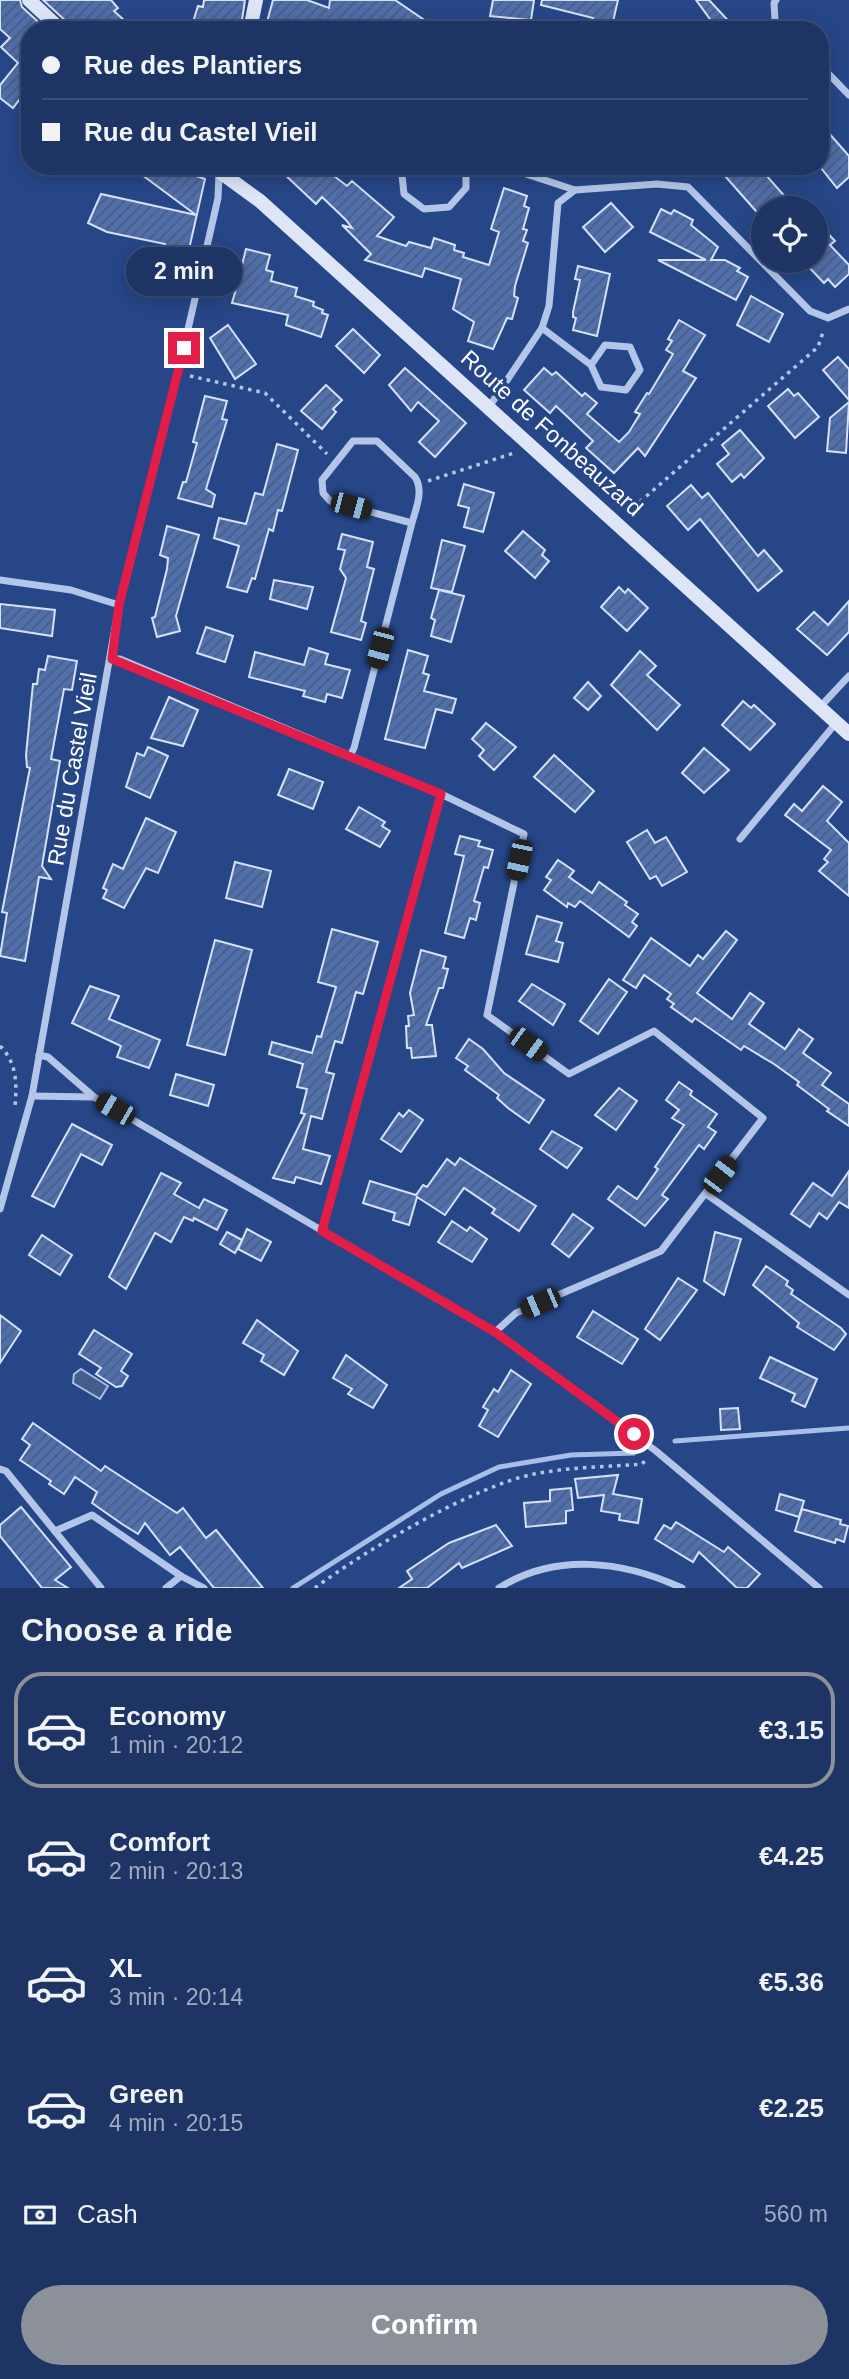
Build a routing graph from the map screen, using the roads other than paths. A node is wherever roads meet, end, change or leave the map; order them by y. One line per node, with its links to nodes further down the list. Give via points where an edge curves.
1 (29, 0): 4 (street)
2 (256, 0): 5 (street)
3 (776, 0): 6 (street)
4 (51, 21)
5 (252, 21)
6 (776, 21)
7 (829, 74): 8 (street)
8 (849, 95)
9 (217, 175): 21 (street, Rue du Castel Vieil, via 218,198)
10 (226, 175): 18 (street, Route de Fonbeauzard)
11 (401, 175): 12 (street, via 404,194 424,209 449,207 466,188)
12 (466, 175)
13 (529, 175): 14 (street)
14 (575, 190): 15 (street, via 657,184 688,187 810,311 828,318); 16 (street, via 558,204)
15 (849, 309)
16 (542, 328): 17 (street); 18 (street)
17 (591, 365): 17 (street, via 601,387 626,390 640,370 630,347 605,345)
18 (489, 407): 24 (street, Route de Fonbeauzard)
19 (412, 523): 19 (street, via 419,484 377,442 353,442 322,480 323,493 330,501); 27 (street)
20 (0, 580): 21 (street, via 71,590)
21 (119, 605): 22 (street, Rue du Castel Vieil)
22 (112, 659): 27 (street); 30 (street, Rue du Castel Vieil)
23 (849, 676): 24 (street)
24 (820, 707): 25 (street, Route de Fonbeauzard)
25 (836, 723): 26 (street, Route de Fonbeauzard); 29 (street)
26 (849, 734)
27 (349, 756): 28 (street)
28 (441, 794): 35 (street, via 524,834 487,1015 569,1074 654,1031 763,1118); 37 (street)
29 (740, 839)
30 (39, 1055): 31 (street, Rue du Castel Vieil); 32 (street, via 48,1057)
31 (32, 1096): 32 (street); 34 (street, Rue du Castel Vieil)
32 (94, 1097): 37 (street)
33 (0, 1174): 34 (street)
34 (10, 1177): 36 (street, Rue du Castel Vieil)
35 (706, 1194): 38 (street); 39 (street, via 661,1251 516,1313)
36 (0, 1209)
37 (322, 1231): 39 (street)
38 (849, 1295)
39 (495, 1332): 43 (street, via 656,1451)
40 (0, 1469): 41 (street)
41 (55, 1531): 42 (street, via 92,1515); 44 (street)
42 (181, 1576): 45 (street); 46 (street)
43 (810, 1582): 49 (street); 50 (street)
44 (102, 1588)
45 (166, 1588)
46 (204, 1588)
47 (499, 1588): 48 (street, via 550,1567 594,1562 642,1571)
48 (682, 1588)
49 (803, 1588)
50 (819, 1588)

